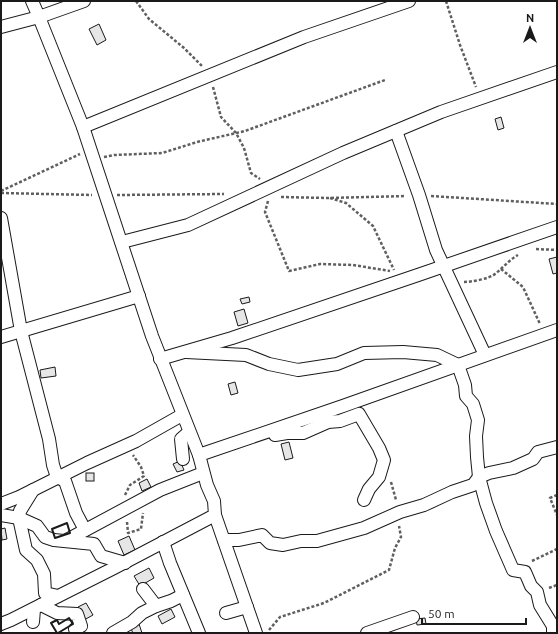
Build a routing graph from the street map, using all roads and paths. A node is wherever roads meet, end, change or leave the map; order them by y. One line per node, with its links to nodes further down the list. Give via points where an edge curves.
1 (32, 1): 5 (street)
2 (84, 1): 5 (street)
3 (409, 1): 10 (street, via 304,37)
4 (446, 1): 9 (path)
5 (39, 17): 6 (street); 10 (street)
6 (1, 27)
7 (557, 72): 9 (street)
8 (385, 80): 12 (path, via 245,131 162,153)
9 (481, 98): 11 (street)
10 (84, 127): 12 (street)
11 (396, 131): 18 (street, via 188,225); 22 (street, via 436,250)
12 (92, 155): 13 (path); 18 (street)
13 (1, 191)
14 (269, 196): 15 (path, via 265,212 289,271 320,264 353,265 395,272 373,226 346,203)
15 (328, 198)
16 (1, 218): 27 (street)
17 (557, 227): 22 (street)
18 (122, 242): 25 (street)
19 (531, 249): 20 (path)
20 (557, 250)
21 (525, 252): 23 (path, via 511,258)
22 (444, 266): 24 (street); 30 (street)
23 (501, 269): 24 (path, via 494,276 470,282); 28 (path, via 523,287)
24 (452, 282): 31 (street)
25 (139, 296): 27 (street); 32 (street)
26 (557, 330): 28 (street)
27 (21, 331): 29 (street); 43 (street)
28 (544, 334): 31 (street)
29 (1, 337)
30 (186, 352): 32 (street); 33 (street, via 246,355 298,370 337,364 364,353 403,352 437,355)
31 (485, 355): 33 (street)
32 (160, 359): 34 (street)
33 (458, 365): 38 (street); 44 (street, via 466,396 473,404 478,420 476,436)
34 (182, 415): 35 (street); 36 (street)
35 (189, 432): 39 (street); 40 (street, via 182,438)
36 (127, 445): 43 (street); 50 (path, via 144,476 130,485 126,493)
37 (557, 447): 44 (street, via 538,452 533,459 512,468)
38 (215, 449): 39 (street); 41 (street, via 227,451 269,436 303,434 328,422 340,421 359,414)
39 (199, 455): 42 (street)
40 (183, 459)
41 (384, 460): 47 (street, via 379,477); 51 (path)
42 (203, 473): 48 (street, via 183,486 160,490); 53 (street, via 214,501)
43 (57, 477): 45 (street); 56 (street, via 65,481)
44 (480, 477): 51 (street, via 474,485 452,492 424,506); 62 (street, via 486,503)
45 (34, 489): 49 (street); 55 (street, via 20,511)
46 (557, 496): 54 (path, via 550,498)
47 (364, 500)
48 (138, 501): 50 (street); 50 (path, via 143,514 141,529 128,533)
49 (1, 504)
50 (125, 508): 56 (street)
51 (400, 512): 57 (street, via 364,528 317,541 283,545 270,543 262,535); 77 (path, via 401,537 389,570 324,604 280,617)
52 (1, 515): 55 (street)
53 (215, 515): 57 (street); 59 (street)
54 (557, 515)
55 (19, 518): 58 (street, via 37,526 45,537); 65 (street, via 26,550 37,560 44,574 45,593)
56 (85, 530): 58 (street)
57 (224, 540): 68 (street)
58 (64, 541): 61 (street, via 94,544 101,556)
59 (163, 542): 61 (street); 64 (street)
60 (557, 548): 62 (path)
61 (125, 562): 65 (street)
62 (513, 570): 79 (street, via 525,572 553,626)
63 (143, 588): 66 (street)
64 (183, 595): 66 (street); 75 (street)
65 (58, 596): 67 (street)
66 (156, 606): 73 (street, via 142,613)
67 (37, 607): 71 (street); 72 (street); 74 (street, via 57,613 77,614 81,626 75,629)
68 (247, 607): 69 (street); 76 (street)
69 (226, 613)
70 (413, 617): 78 (street)
71 (33, 622)
72 (1, 624)
73 (118, 632)
74 (77, 633)
75 (199, 633)
76 (256, 633)
77 (265, 633)
78 (367, 633)
79 (553, 633)

